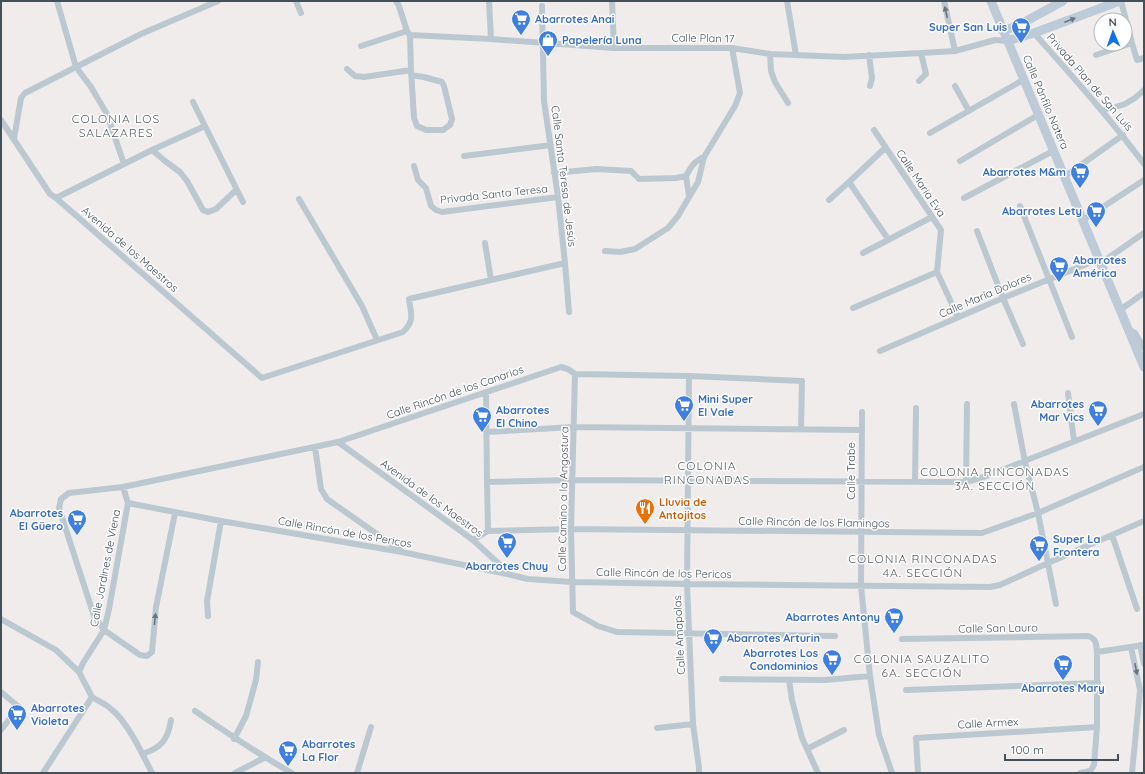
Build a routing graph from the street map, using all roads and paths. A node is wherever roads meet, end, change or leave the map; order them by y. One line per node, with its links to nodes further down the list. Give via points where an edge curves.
1 (58, 1): 36 (street)
2 (218, 1): 36 (street, via 141,34)
3 (296, 1): 14 (street)
4 (396, 1): 17 (street)
5 (490, 1): 20 (street)
6 (612, 1): 26 (street)
7 (787, 1): 32 (street)
8 (944, 1): 28 (street, one-way to 8)
9 (991, 1): 16 (main road, Calle Pánfilo Natera)
10 (1063, 1): 15 (main road)
11 (1121, 1): 13 (street); 18 (main road, one-way to 11)
12 (542, 6): 23 (street, Calle Santa Teresa de Jesús)
13 (1124, 12)
14 (301, 13)
15 (1018, 25): 16 (main road); 19 (main road)
16 (1003, 31): 21 (street); 22 (main road, Calle Pánfilo Natera)
17 (408, 33): 20 (street, Calle Plan 17); 24 (street); 38 (street)
18 (1034, 33): 19 (main road); 47 (street, Privada Plan de San Luis)
19 (1023, 36): 22 (main road)
20 (491, 39): 23 (street, Calle Plan 17)
21 (995, 40): 22 (street, Calle Plan 17); 28 (street, Calle Plan 17)
22 (1007, 41): 39 (main road, Calle Pánfilo Natera)
23 (542, 42): 26 (street, Calle Plan 17); 55 (street, Calle Santa Teresa de Jesús, via 544,101)
24 (360, 46)
25 (1133, 46): 35 (street, via 1137,60)
26 (614, 48): 27 (street, Calle Plan 17)
27 (732, 48): 31 (street, Calle Plan 17); 60 (street, via 740,93 735,106)
28 (955, 50): 30 (street, Calle Plan 17)
29 (1105, 52): 34 (street)
30 (921, 53): 33 (street, Calle Plan 17); 40 (street, via 926,74)
31 (770, 54): 32 (street, Calle Plan 17); 45 (street, via 771,71 775,82)
32 (796, 55): 33 (street, Calle Plan 17)
33 (869, 55): 41 (street, via 872,78)
34 (1096, 55)
35 (1144, 58)
36 (76, 67): 54 (street, via 25,93 21,98); 62 (street, via 107,114)
37 (347, 69): 38 (street, via 355,76 364,77)
38 (411, 72): 38 (street, via 414,118 417,126 426,130 443,130 450,125 452,119 442,82)
39 (1024, 80): 46 (street); 48 (main road, Calle Pánfilo Natera)
40 (919, 81)
41 (870, 86)
42 (955, 86): 46 (street)
43 (1144, 90): 47 (street, via 1125,104)
44 (193, 102): 50 (street)
45 (788, 103)
46 (969, 111): 52 (street)
47 (1102, 111): 53 (street, Privada Plan de San Luis)
48 (1038, 114): 58 (main road, Calle Pánfilo Natera); 61 (street)
49 (1, 120): 54 (street, Avenida de los Maestros)
50 (205, 126): 57 (street); 70 (street)
51 (874, 130): 56 (street, Calle María Eva)
52 (930, 133)
53 (1123, 135): 63 (street, Privada Plan de San Luis); 67 (street)
54 (14, 139): 73 (street, Avenida de los Maestros, via 50,194)
55 (551, 144): 59 (street); 65 (street, Calle Santa Teresa de Jesús)
56 (885, 148): 69 (street); 79 (street, Calle María Eva)
57 (152, 150): 62 (street); 70 (street, via 180,172 203,210 208,212 216,209)
58 (1053, 151): 67 (main road, Calle Pánfilo Natera); 74 (street)
59 (464, 156)
60 (704, 157): 66 (street, via 696,160); 71 (street, via 698,182)
61 (960, 161)
62 (124, 164): 73 (street)
63 (1144, 164)
64 (414, 166): 72 (street, Privada Santa Teresa, via 418,180 426,188 431,206 442,212)
65 (554, 173): 66 (street, via 597,169 631,171 639,178); 72 (street, Calle Santa Teresa de Jesús)
66 (686, 176): 71 (street)
67 (1064, 177): 80 (main road, Calle Pánfilo Natera)
68 (1144, 180): 80 (street)
69 (849, 182): 76 (street); 83 (street)
70 (236, 190): 77 (street)
71 (690, 196): 85 (street, via 668,228 635,249)
72 (558, 197): 88 (street, Calle Santa Teresa de Jesús)
73 (56, 198): 99 (street, Avenida de los Maestros, via 262,378)
74 (964, 198)
75 (299, 199): 99 (street, via 362,306)
76 (829, 200)
77 (243, 202)
78 (1020, 206): 91 (street)
79 (932, 217): 83 (street); 89 (street, Calle María Eva, via 941,230)
80 (1083, 220): 87 (main road, Calle Pánfilo Natera)
81 (977, 231): 93 (street)
82 (1144, 233): 87 (street, Calle María Dolores)
83 (888, 239): 86 (street)
84 (485, 243): 90 (street)
85 (605, 251)
86 (863, 253)
87 (1100, 261): 91 (street, Calle María Dolores); 95 (main road, Calle Pánfilo Natera)
88 (565, 263): 90 (street); 96 (street, Calle Santa Teresa de Jesús)
89 (937, 272): 94 (street); 97 (street)
90 (491, 280): 99 (street, via 409,299 412,319 409,326 403,332)
91 (1048, 280): 93 (street, Calle María Dolores); 98 (street)
92 (1144, 293): 95 (street)
93 (1002, 298): 97 (street, Calle María Dolores); 100 (street)
94 (853, 308)
95 (1120, 310): 102 (main road, Calle Pánfilo Natera)
96 (569, 312)
97 (958, 317): 101 (street, Calle María Dolores)
98 (1072, 337)
99 (377, 340)
100 (1023, 344)
101 (880, 351)
102 (1143, 358)
103 (575, 374): 104 (street, Calle Rincón de los Canarios); 105 (street, Calle Rincón de los Canarios, via 561,367); 112 (street, Calle Camino a la Angostura)
104 (689, 376): 113 (street, Calle Amapolas); 114 (street, Calle Rincón de los Canarios, via 802,381)
105 (486, 392): 116 (street); 118 (street, Calle Rincón de los Canarios)
106 (1068, 392): 117 (street)
107 (967, 404): 127 (street)
108 (1014, 404): 120 (street)
109 (916, 408): 125 (street)
110 (862, 412): 115 (street, Calle Trabe)
111 (1144, 414): 117 (street)
112 (574, 427): 113 (street); 116 (street); 122 (street, Calle Camino a la Angostura)
113 (688, 429): 114 (street); 123 (street, Calle Amapolas)
114 (801, 429): 115 (street)
115 (862, 430): 124 (street, Calle Trabe)
116 (487, 432): 126 (street)
117 (1074, 441): 120 (street)
118 (338, 442): 119 (street, Calle Rincón de los Canarios); 139 (street, Avenida de los Maestros)
119 (315, 447): 128 (street, Calle Rincón de los Canarios); 140 (street, via 321,489 327,499)
120 (1025, 462): 127 (street); 130 (street)
121 (1144, 467): 130 (street, Calle Rincón de los Flamingos)
122 (573, 480): 123 (street); 126 (street); 134 (street, Calle Camino a la Angostura)
123 (688, 480): 124 (street); 135 (street, Calle Amapolas)
124 (862, 481): 125 (street); 137 (street, Calle Trabe)
125 (915, 481): 127 (street)
126 (487, 482): 136 (street)
127 (966, 482)
128 (123, 487): 129 (street, Calle Jardines de Viena); 150 (street, Calle Rincón de los Canarios, via 69,493 61,499 59,508 94,616)
129 (128, 503): 131 (street, Calle Rincón de los Pericos); 150 (street, Calle Jardines de Viena)
130 (1038, 512): 137 (street, Calle Rincón de los Flamingos, via 982,533); 141 (street)
131 (175, 513): 132 (street, Calle Rincón de los Pericos); 150 (street, one-way to 131, via 140,656 147,656 152,652 156,607)
132 (221, 521): 140 (street, Calle Rincón de los Pericos); 148 (street, via 207,602)
133 (1144, 521): 138 (street, Calle Rincón de los Pericos)
134 (571, 530): 135 (street, Calle Rincón de los Flamingos); 136 (street, Calle Rincón de los Flamingos); 143 (street, Calle Camino a la Angostura)
135 (687, 530): 137 (street, Calle Rincón de los Flamingos); 144 (street, Calle Amapolas)
136 (488, 531): 139 (street)
137 (861, 532): 145 (street, Calle Trabe)
138 (1112, 535): 141 (street, Calle Rincón de los Pericos); 147 (street)
139 (473, 540): 142 (street, Avenida de los Maestros)
140 (402, 552): 142 (street, Calle Rincón de los Pericos)
141 (1048, 562): 145 (street, Calle Rincón de los Pericos, via 1000,585 990,587); 146 (street)
142 (511, 574): 143 (street, Calle Rincón de los Pericos, via 528,579)
143 (572, 582): 144 (street, Calle Rincón de los Pericos); 151 (street, Calle Camino a la Angostura, via 573,612 598,626 617,632)
144 (687, 584): 145 (street, Calle Rincón de los Pericos); 151 (street, Calle Amapolas)
145 (861, 586): 160 (street, Calle Trabe)
146 (1056, 604)
147 (1137, 609)
148 (208, 616)
149 (1, 619): 159 (street, via 56,650)
150 (104, 630): 159 (street, Calle Jardines de Viena)
151 (689, 634): 152 (street); 170 (street, Calle Amapolas)
152 (835, 636)
153 (902, 639): 156 (street, Calle San Lauro, via 1088,636 1096,642)
154 (1142, 645): 155 (street); 158 (street)
155 (1131, 647): 156 (street); 165 (street, one-way to 165)
156 (1097, 652): 163 (street)
157 (258, 662): 176 (street, via 246,716)
158 (1144, 664)
159 (79, 672): 167 (street)
160 (870, 676): 162 (street); 187 (street, Calle Trabe, via 879,735)
161 (722, 679): 162 (street)
162 (789, 680): 177 (street, via 792,700)
163 (1098, 683): 164 (street); 171 (street)
164 (906, 690)
165 (1142, 690): 190 (street)
166 (1, 692): 174 (street, via 19,707)
167 (92, 697): 178 (street, via 111,709 122,720); 180 (street)
168 (195, 711): 176 (street)
169 (171, 720): 178 (street, via 164,742 153,751)
170 (693, 724): 173 (street); 185 (street, Calle Amapolas)
171 (1098, 727): 188 (street, Calle Armex, via 916,738); 189 (street, via 1094,765 1091,770)
172 (371, 728): 184 (street)
173 (657, 728)
174 (1, 730)
175 (844, 730): 177 (street)
176 (234, 739): 179 (street)
177 (807, 749): 186 (street)
178 (142, 754): 181 (street)
179 (264, 758): 182 (street); 183 (street)
180 (43, 773)
181 (152, 773)
182 (235, 773)
183 (292, 773)
184 (358, 773)
185 (699, 773)
186 (818, 773)
187 (892, 773)
188 (918, 773)
189 (1080, 773)
190 (1132, 773)

